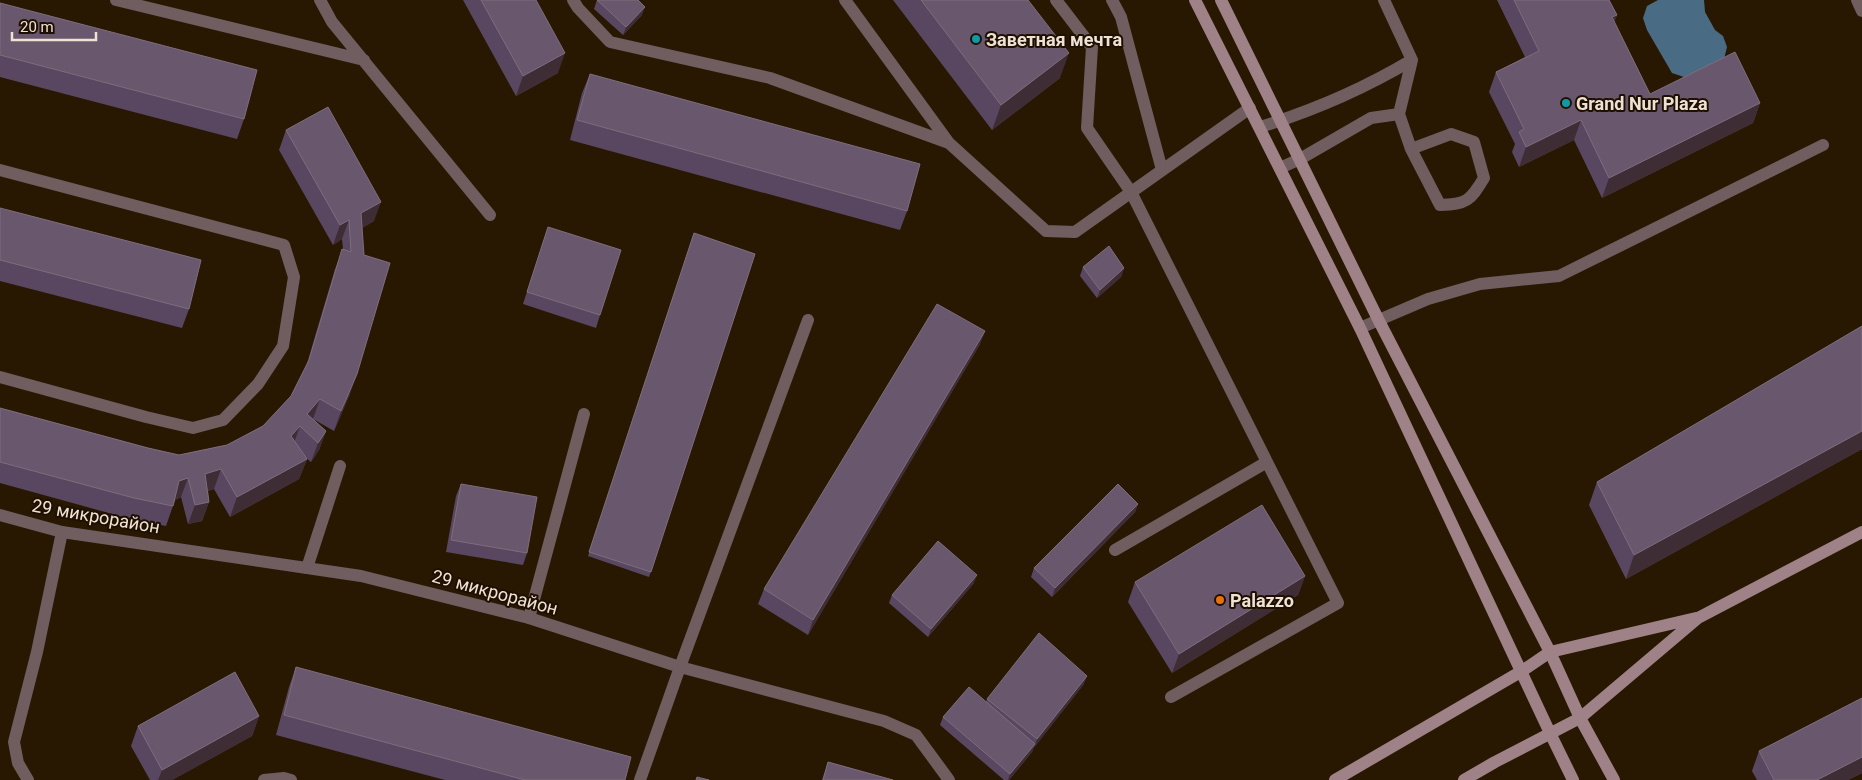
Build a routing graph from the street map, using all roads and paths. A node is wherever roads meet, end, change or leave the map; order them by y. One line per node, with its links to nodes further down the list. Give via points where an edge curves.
1 (116, 0): 12 (street)
2 (320, 0): 12 (street, via 332,22)
3 (573, 0): 19 (street, via 610,42 770,78)
4 (845, 0): 19 (street)
5 (1056, 0): 26 (street, via 1092,46 1087,128)
6 (1112, 0): 25 (street, via 1121,17)
7 (1195, 0): 15 (main road)
8 (1221, 0): 14 (main road)
9 (1384, 0): 13 (street)
10 (1857, 0): 11 (street)
11 (1862, 11)
12 (364, 60): 27 (street)
13 (1412, 60): 16 (street); 17 (street, via 1381,78)
14 (1269, 96): 15 (main road); 17 (main road)
15 (1250, 108): 18 (main road); 25 (street)
16 (1399, 114): 21 (street); 22 (street, via 1371,118)
17 (1281, 121): 18 (street); 22 (main road)
18 (1260, 127): 23 (main road)
19 (949, 142): 26 (street, via 1046,231 1075,232)
20 (1823, 145): 29 (street, via 1559,276 1480,284 1428,299)
21 (1411, 149): 21 (street, via 1451,134 1474,142 1484,178 1473,196 1459,204 1440,204)
22 (1300, 158): 23 (street); 29 (main road)
23 (1280, 168): 30 (main road)
24 (0, 170): 31 (street, via 284,245 294,277 283,346 258,384 224,420 193,428)
25 (1162, 170): 26 (street)
26 (1131, 192): 33 (street)
27 (490, 215)
28 (808, 320): 43 (street)
29 (1379, 321): 30 (street); 42 (main road)
30 (1360, 328): 44 (main road)
31 (0, 377)
32 (584, 414): 40 (street)
33 (1267, 462): 38 (street); 45 (street, via 1338,603)
34 (340, 466): 39 (street)
35 (0, 514): 36 (street, 29 микрорайон)
36 (62, 532): 39 (street, 29 микрорайон); 48 (street, via 14,742 18,764)
37 (1862, 532): 41 (main road)
38 (1115, 550)
39 (307, 568): 40 (street, 29 микрорайон, via 362,576)
40 (529, 618): 43 (street, 29 микрорайон)
41 (1698, 618): 42 (main road); 46 (main road)
42 (1550, 652): 44 (main road); 46 (main road)
43 (680, 667): 51 (street); 52 (street, 29 микрорайон, via 884,721 916,735)
44 (1522, 671): 47 (main road); 53 (main road)
45 (1171, 697)
46 (1580, 718): 47 (main road); 56 (main road)
47 (1550, 733): 54 (main road); 55 (main road)
48 (28, 780)
49 (264, 780): 50 (street)
50 (291, 780)
51 (640, 780)
52 (949, 780)
53 (1335, 780)
54 (1464, 780)
55 (1573, 780)
56 (1614, 780)

